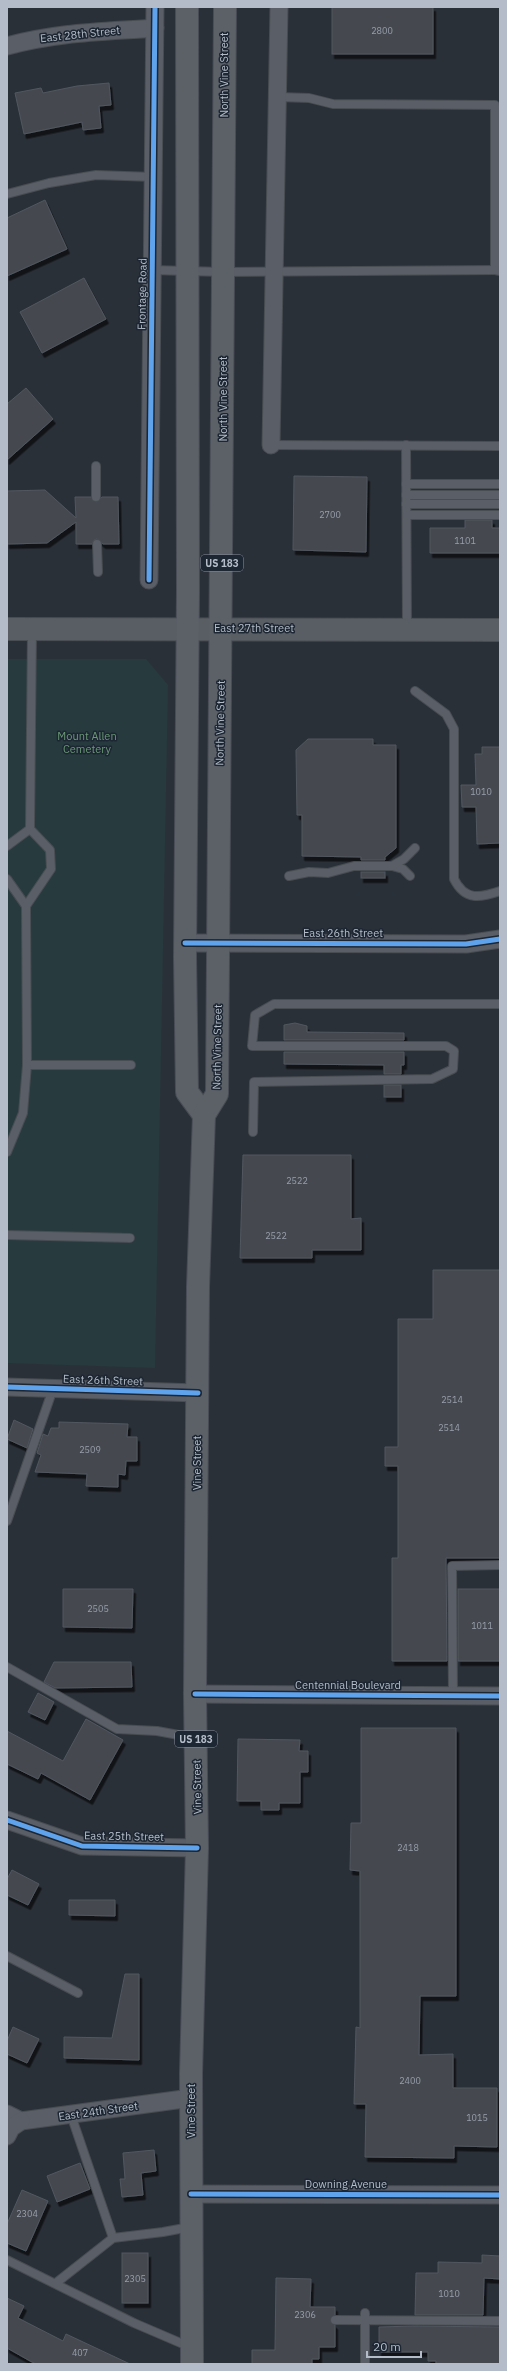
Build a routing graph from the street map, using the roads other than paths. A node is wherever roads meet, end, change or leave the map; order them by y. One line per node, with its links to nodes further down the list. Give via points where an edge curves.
1 (155, 7): 5 (street, Frontage Road)
2 (187, 7): 12 (main road, US 183)
3 (225, 7): 13 (main road, North Vine Street / US 183)
4 (278, 7): 7 (street)
5 (155, 28): 6 (street, East 28th Street, via 40,37); 8 (street, Frontage Road)
6 (7, 46)
7 (278, 96): 11 (lane, via 309,98 333,104 494,106); 14 (street)
8 (154, 178): 9 (lane, via 96,175); 10 (street, Frontage Road)
9 (7, 194)
10 (152, 270): 12 (lane); 30 (street, Frontage Road)
11 (497, 271): 14 (lane)
12 (188, 272): 13 (lane); 32 (main road, US 183)
13 (223, 272): 14 (lane); 33 (main road, North Vine Street / US 183)
14 (275, 272): 15 (street)
15 (271, 445): 16 (lane)
16 (406, 445): 17 (lane); 19 (lane)
17 (500, 446)
18 (96, 466): 23 (lane)
19 (406, 484): 20 (lane); 21 (lane)
20 (500, 484)
21 (406, 495): 22 (lane); 24 (lane)
22 (500, 495)
23 (96, 497)
24 (406, 504): 25 (lane); 26 (lane)
25 (500, 504)
26 (406, 515): 27 (lane); 34 (lane)
27 (500, 515)
28 (97, 544): 29 (lane)
29 (98, 572)
30 (149, 580)
31 (32, 628): 32 (main road, East 27th Street); 35 (main road, East 27th Street); 38 (lane)
32 (188, 628): 33 (main road, East 27th Street); 48 (main road, US 183)
33 (221, 628): 34 (main road, East 27th Street); 49 (main road, North Vine Street / US 183)
34 (408, 628): 36 (main road, East 27th Street)
35 (7, 629)
36 (500, 630)
37 (415, 691): 45 (lane, via 446,714 454,729 454,879 462,892 469,896 486,896)
38 (30, 829): 39 (lane); 46 (lane, via 50,850 51,868)
39 (7, 846)
40 (415, 848): 41 (lane)
41 (392, 866): 42 (lane, via 354,866 328,873 309,872); 43 (lane, via 403,869)
42 (289, 876)
43 (410, 876)
44 (7, 879): 46 (lane)
45 (500, 891)
46 (26, 906): 51 (lane)
47 (500, 939): 49 (street, East 26th Street, via 466,944)
48 (185, 943): 49 (street, East 26th Street); 53 (main road, US 183, via 187,1092)
49 (218, 944): 53 (main road, North Vine Street / US 183, via 217,1094)
50 (500, 1004): 54 (lane, via 274,1004 255,1015 252,1046 446,1046 454,1051 453,1070 432,1079 254,1082)
51 (26, 1065): 52 (lane); 55 (lane, via 23,1113)
52 (131, 1065)
53 (204, 1115): 60 (main road, Vine Street / US 183, via 198,1287)
54 (253, 1132)
55 (7, 1152)
56 (7, 1235): 57 (lane)
57 (130, 1238)
58 (7, 1387): 59 (street, East 26th Street)
59 (53, 1389): 60 (street, East 26th Street); 61 (lane)
60 (198, 1393): 64 (main road, Vine Street / US 183)
61 (7, 1521)
62 (500, 1565): 65 (lane, via 452,1566)
63 (7, 1667): 67 (lane, via 117,1729 157,1731)
64 (195, 1694): 65 (street, Centennial Boulevard); 67 (main road, Vine Street / US 183)
65 (453, 1696): 66 (street, Centennial Boulevard)
66 (500, 1696)
67 (196, 1738): 69 (main road, Vine Street / US 183)
68 (7, 1820): 69 (street, East 25th Street, via 82,1846)
69 (197, 1848): 72 (main road, Vine Street / US 183)
70 (7, 1956): 71 (lane)
71 (78, 1993)
72 (191, 2098): 73 (street, East 24th Street); 76 (main road, Vine Street / US 183)
73 (71, 2115): 74 (street, East 24th Street); 79 (lane)
74 (14, 2118): 75 (street)
75 (7, 2136)
76 (191, 2194): 77 (street, Downing Avenue); 78 (main road, Vine Street / US 183)
77 (500, 2195)
78 (191, 2226): 79 (lane); 85 (main road, Vine Street / US 183)
79 (113, 2238): 81 (lane)
80 (7, 2260): 81 (lane)
81 (56, 2283): 85 (lane, via 134,2322)
82 (365, 2317): 83 (lane); 84 (lane); 86 (lane)
83 (335, 2320)
84 (500, 2321)
85 (191, 2356)
86 (364, 2364)

